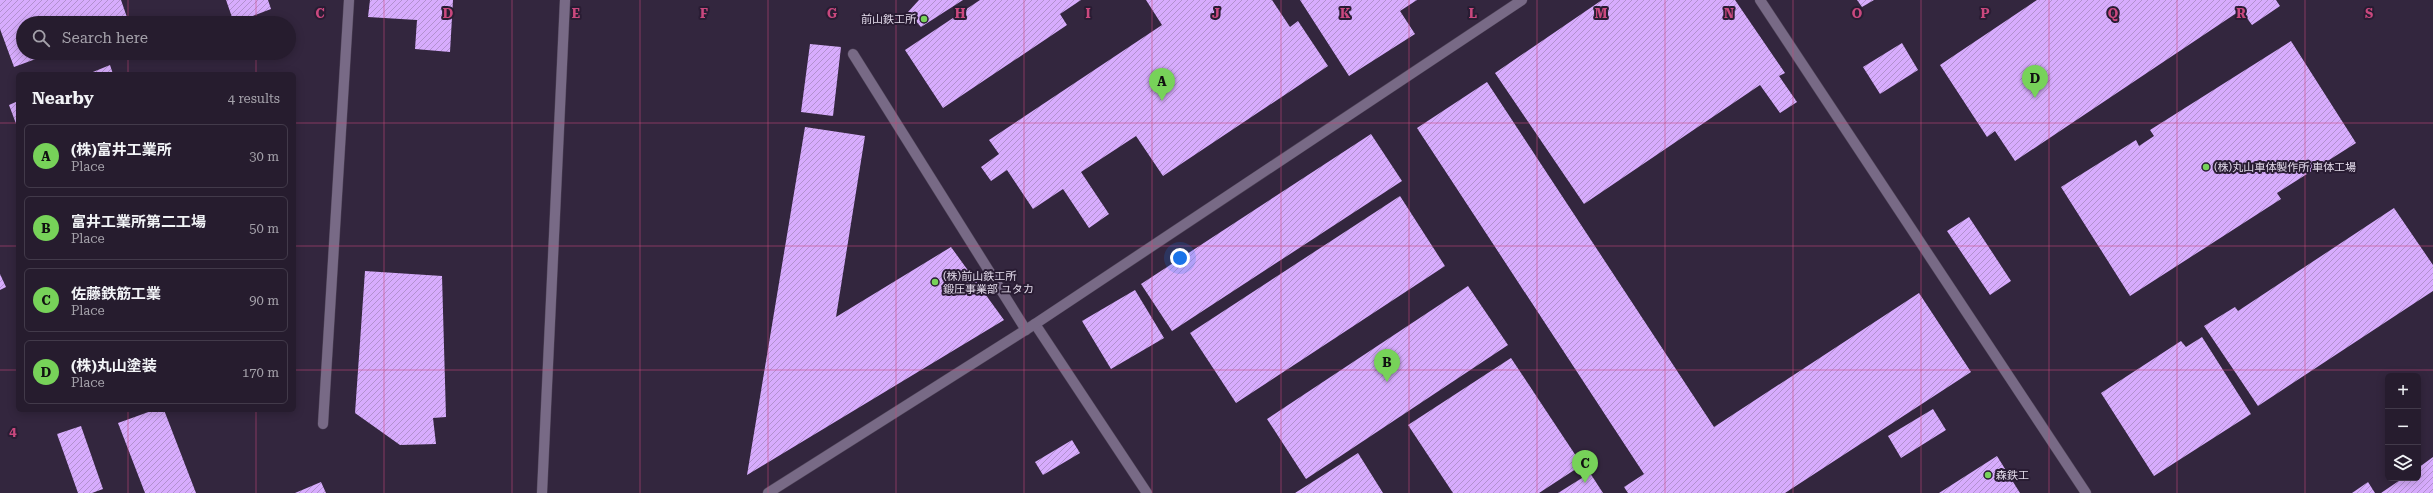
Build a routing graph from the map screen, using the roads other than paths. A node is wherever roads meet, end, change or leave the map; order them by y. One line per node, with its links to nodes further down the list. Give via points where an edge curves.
1 (349, 0): 8 (street)
2 (565, 0): 9 (street)
3 (1522, 0): 6 (street)
4 (1760, 0): 12 (street)
5 (853, 54): 7 (street)
6 (1035, 324): 7 (street); 11 (street)
7 (1026, 330): 10 (street)
8 (323, 424)
9 (542, 493)
10 (768, 493)
11 (1146, 493)
12 (2086, 493)

